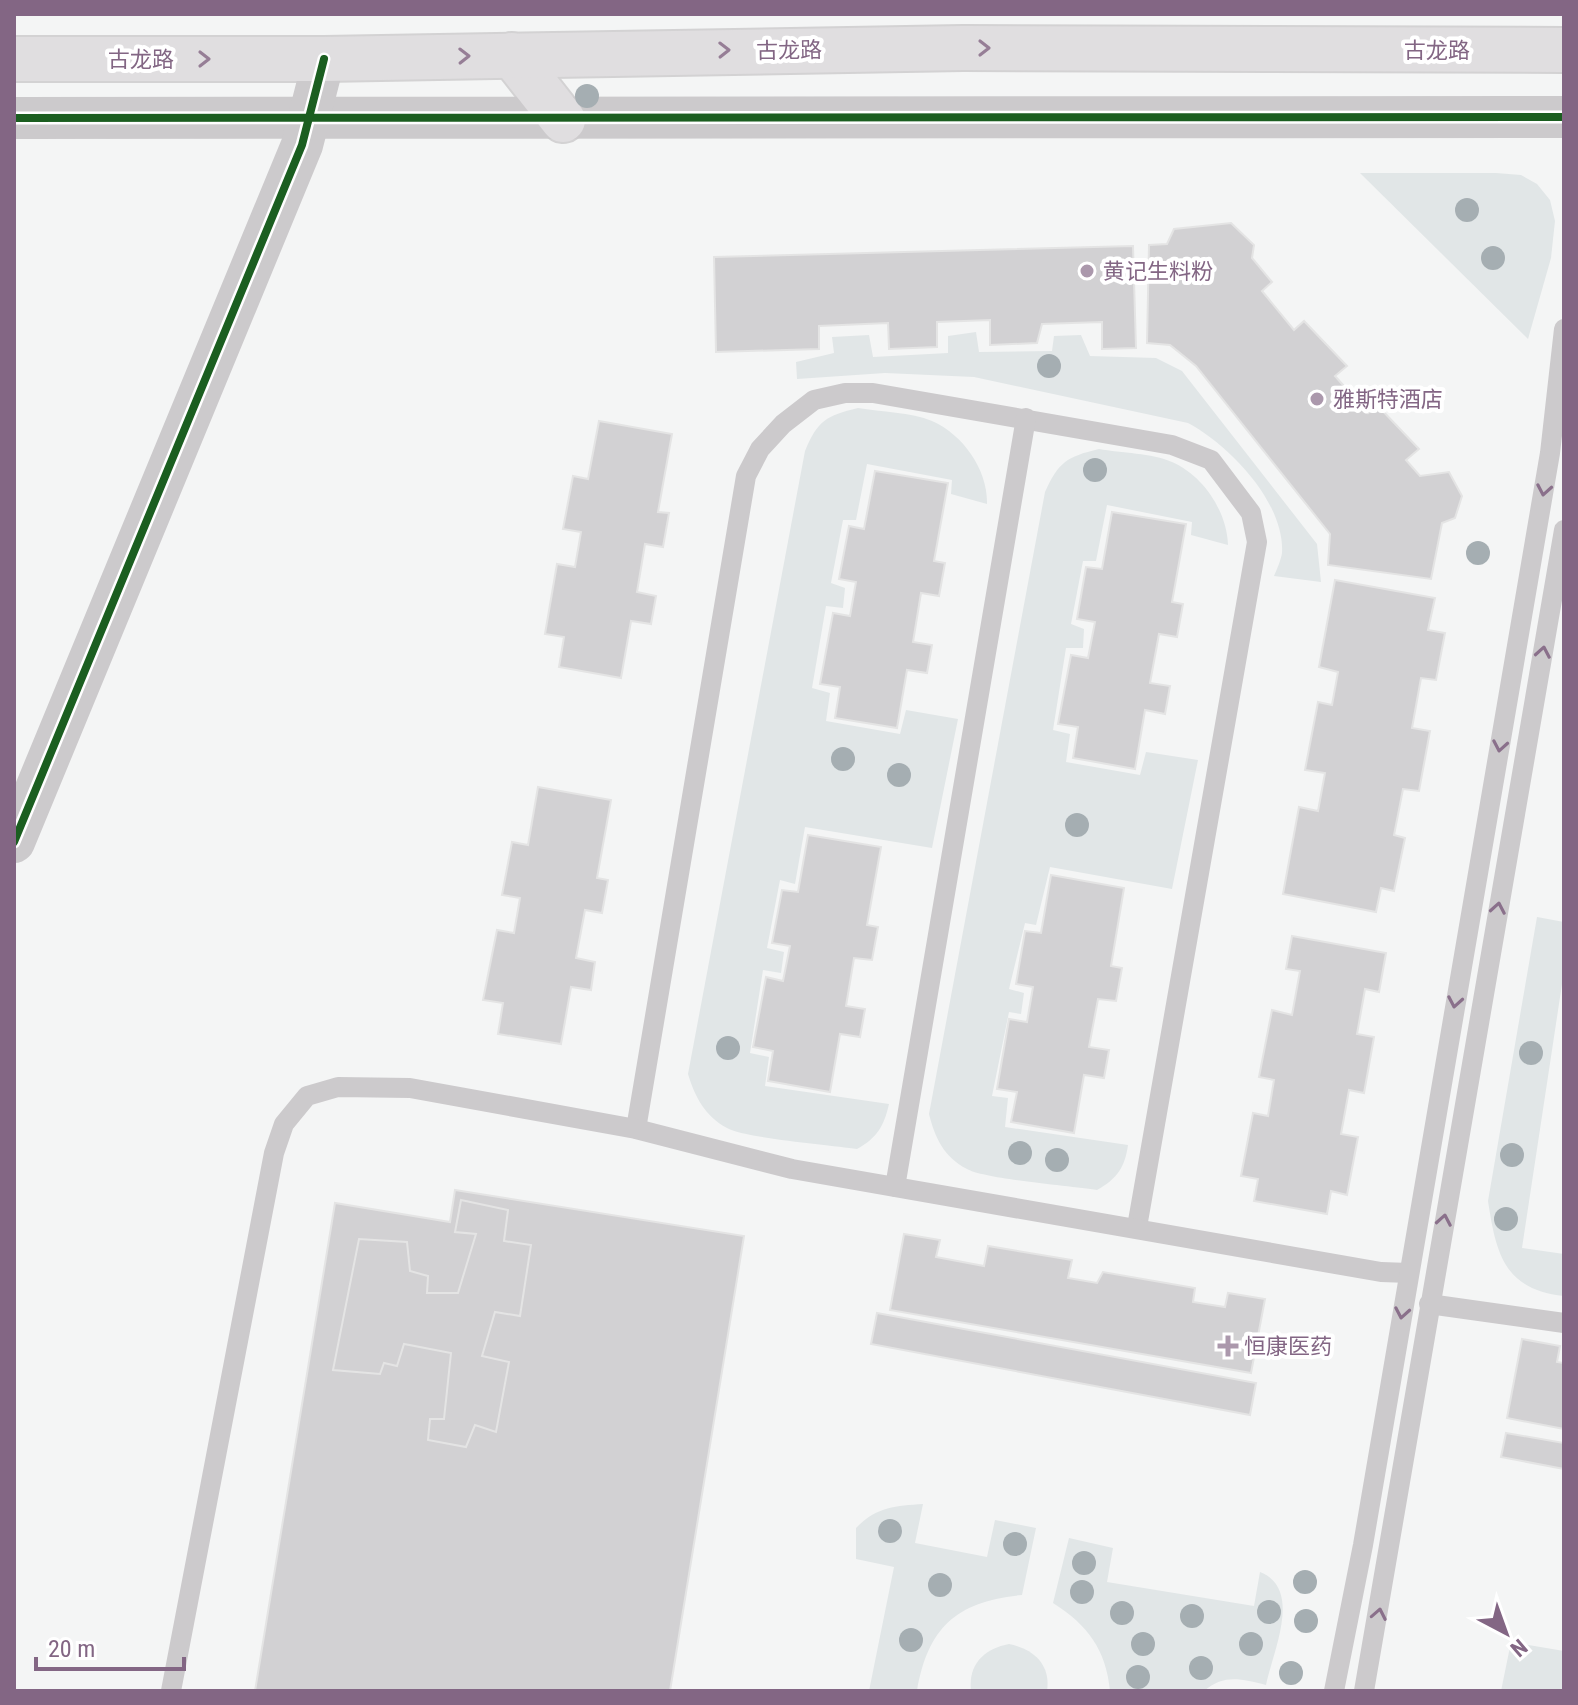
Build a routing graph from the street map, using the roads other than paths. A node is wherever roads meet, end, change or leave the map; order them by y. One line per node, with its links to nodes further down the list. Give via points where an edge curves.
1 (1564, 50): 2 (main road, 古龙路, one-way to 1, via 948,48)
2 (512, 55): 4 (main road, 古龙路, one-way to 2); 8 (main road)
3 (14, 59): 4 (main road, 古龙路, one-way to 4)
4 (324, 59): 7 (street)
5 (1564, 117): 8 (street)
6 (14, 118): 7 (street)
7 (308, 119): 8 (street); 12 (street, via 302,145)
8 (563, 120)
9 (1564, 329): 16 (lane, one-way to 16, via 1550,453)
10 (1026, 418): 13 (lane, via 845,393 814,400 760,449 746,476); 14 (lane); 15 (lane, via 1172,445 1211,460 1251,513 1257,542)
11 (1564, 530): 17 (lane, one-way to 11)
12 (14, 842)
13 (636, 1129): 14 (lane, via 792,1169); 19 (lane, via 410,1088 338,1087 307,1096 284,1124 274,1153)
14 (895, 1187): 15 (lane)
15 (1137, 1227): 16 (lane)
16 (1409, 1273): 20 (lane, one-way to 20)
17 (1429, 1304): 18 (lane); 21 (lane, one-way to 17)
18 (1564, 1323)
19 (171, 1691)
20 (1334, 1691)
21 (1364, 1691)

